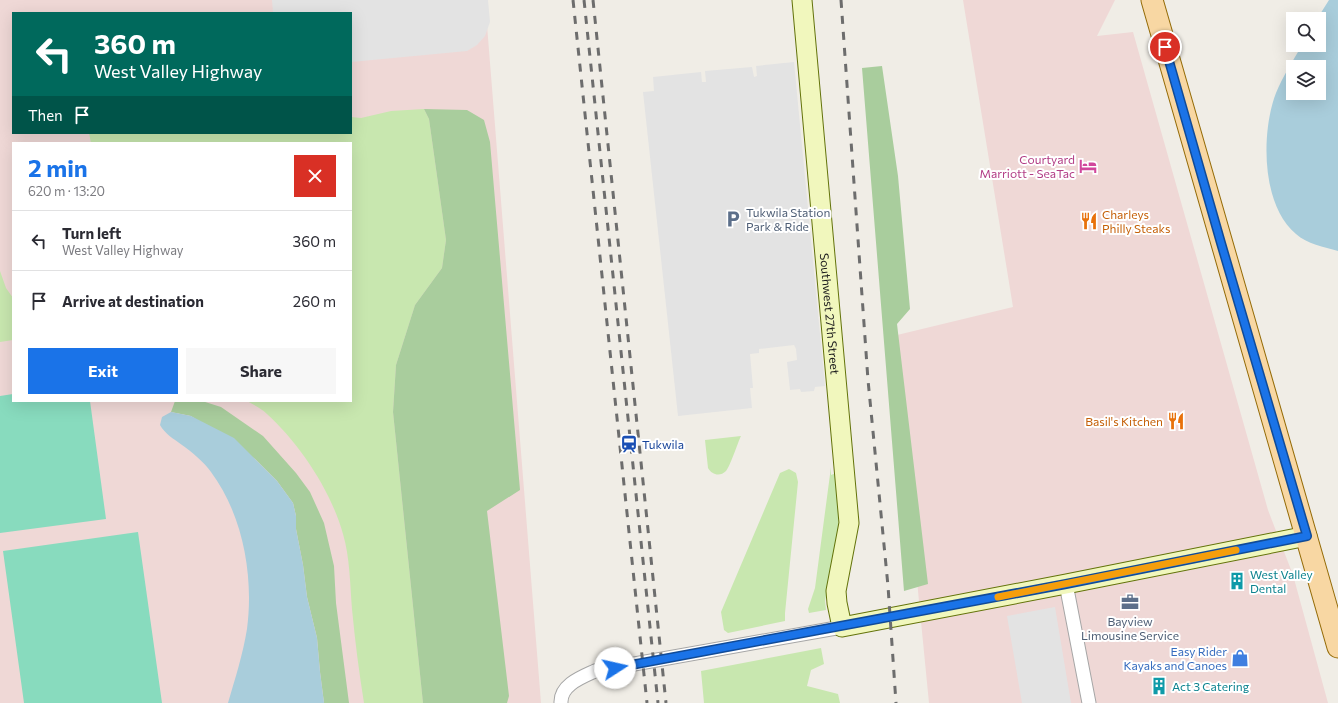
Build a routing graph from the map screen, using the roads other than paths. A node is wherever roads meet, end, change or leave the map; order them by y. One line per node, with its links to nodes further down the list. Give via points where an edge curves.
1 (802, 0): 5 (street, Southwest 27th Street, via 849,523 836,591)
2 (1152, 0): 3 (main road)
3 (1307, 536): 4 (street); 6 (main road)
4 (1066, 584): 5 (street); 8 (street)
5 (842, 627): 7 (street, via 595,672 568,686 561,699)
6 (1338, 647)
7 (562, 703)
8 (1089, 703)

